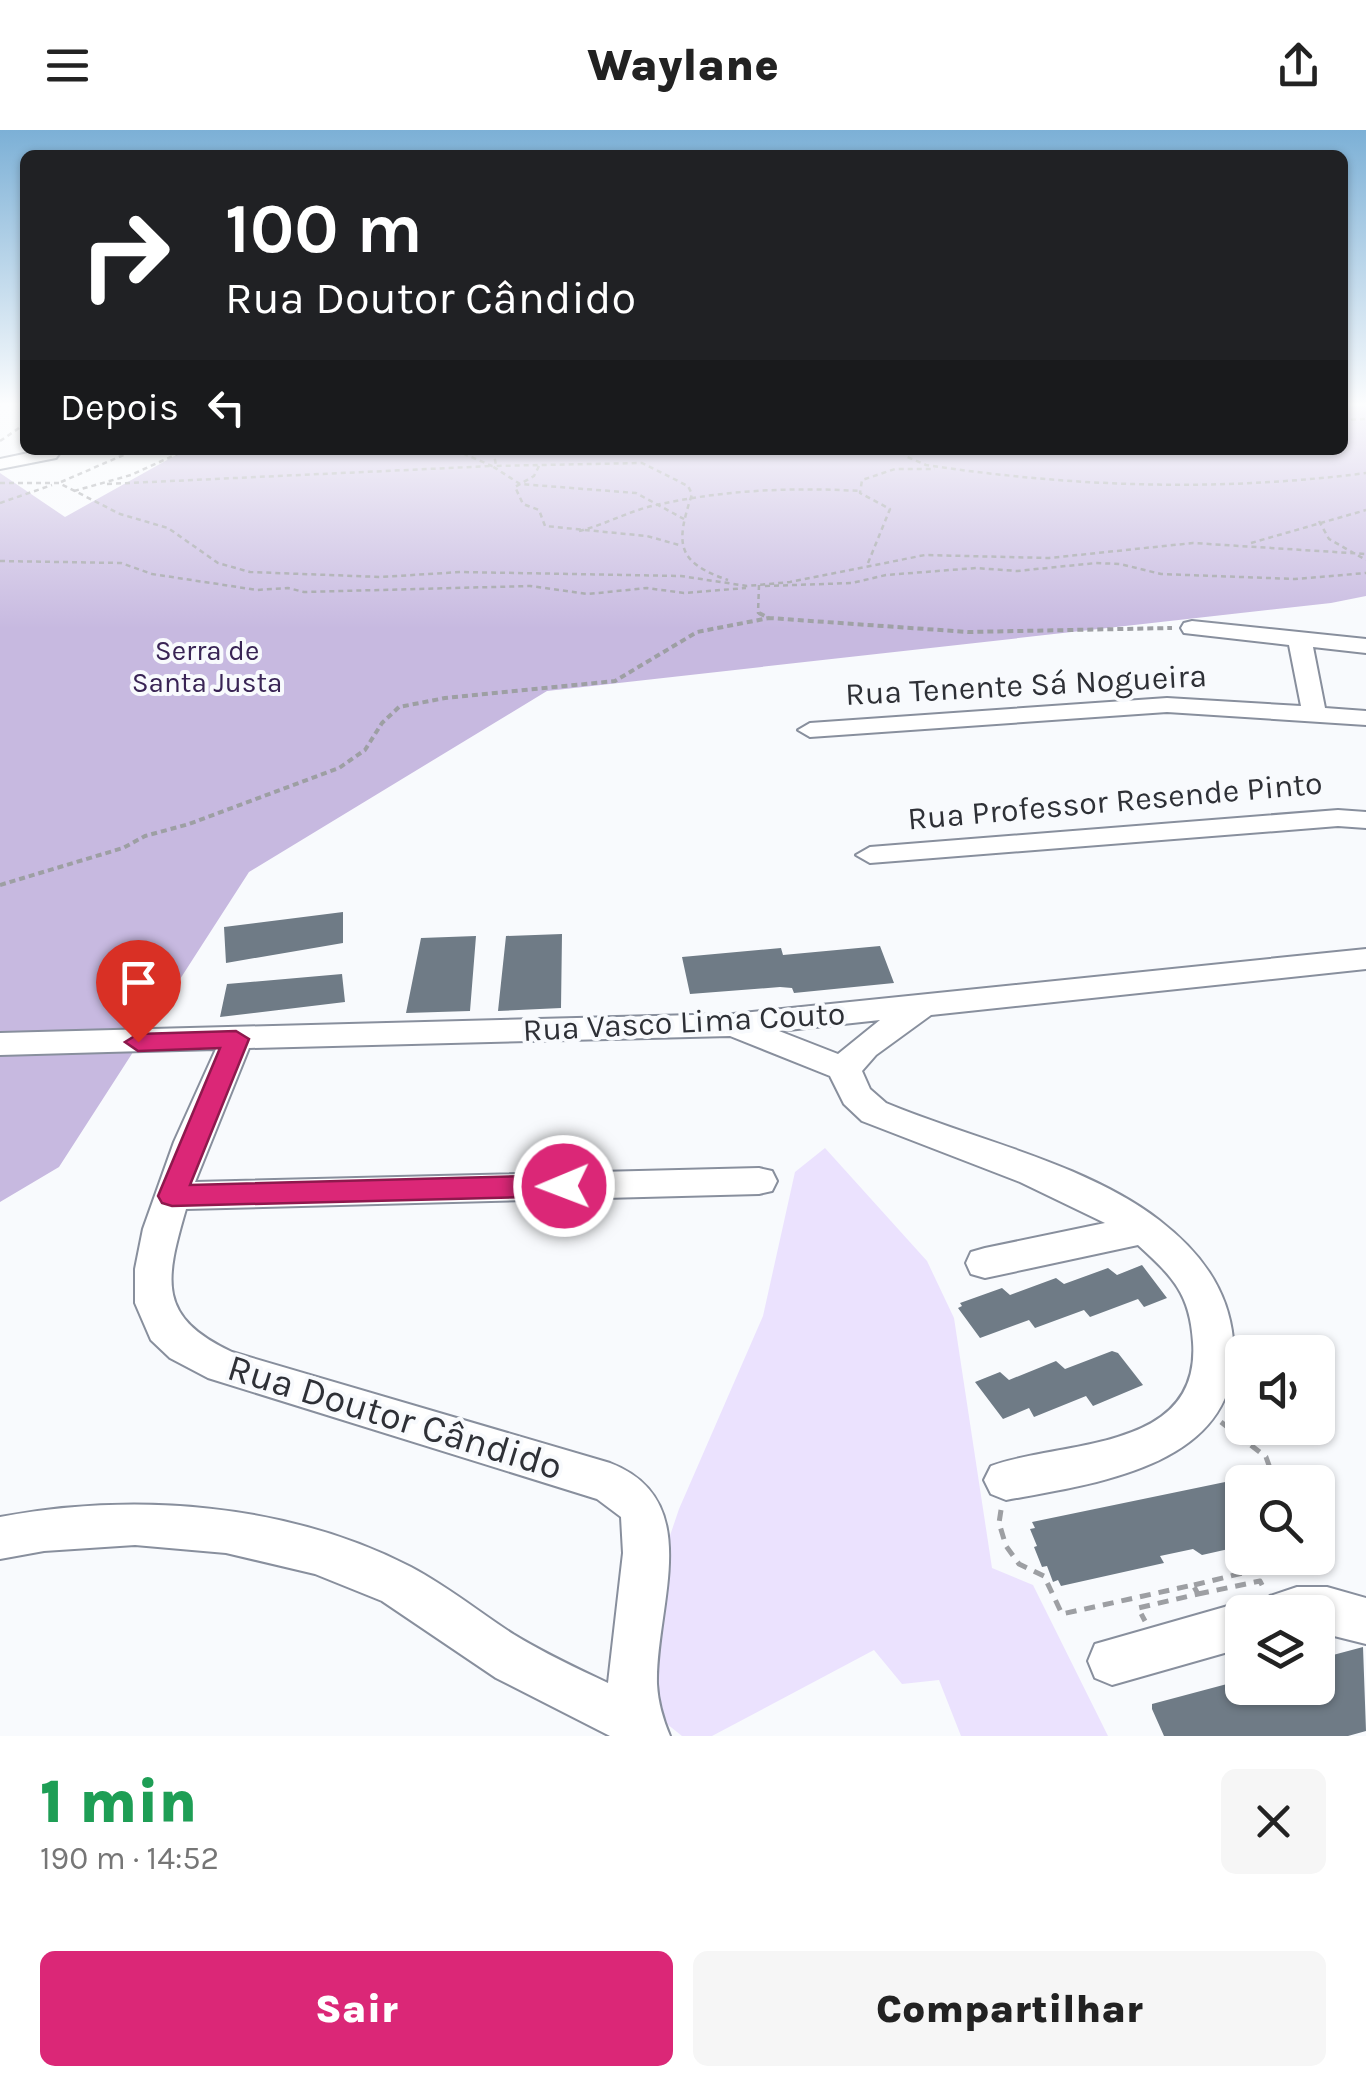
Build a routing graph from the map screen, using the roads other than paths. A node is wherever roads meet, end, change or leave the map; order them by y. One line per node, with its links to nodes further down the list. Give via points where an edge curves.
1 (1192, 628): 2 (street)
2 (1300, 641): 3 (street); 4 (street)
3 (1366, 646)
4 (1314, 713): 5 (street, Rua Tenente Sá Nogueira); 6 (street, Rua Tenente Sá Nogueira, via 1167,705)
5 (1366, 718)
6 (810, 730)
7 (1366, 820): 8 (street, Rua Professor Resende Pinto)
8 (870, 856)
9 (1366, 960): 10 (street, Rua Vasco Lima Couto)
10 (923, 1006): 11 (street, Rua Vasco Lima Couto); 15 (street)
11 (830, 1015): 12 (street, Rua Vasco Lima Couto); 15 (street)
12 (733, 1025): 13 (street, Rua Vasco Lima Couto); 15 (street)
13 (236, 1039): 14 (street, Rua Vasco Lima Couto); 17 (street, Rua Doutor Cândido)
14 (0, 1044)
15 (841, 1063): 18 (street, via 856,1096 874,1112 1044,1177)
16 (760, 1181): 17 (street)
17 (172, 1196): 26 (street, Rua Doutor Cândido, via 152,1266 152,1300 162,1326 187,1349 271,1384 610,1483 640,1507 647,1533 635,1640)
18 (1143, 1230): 19 (street); 20 (street, via 1201,1286 1219,1336 1213,1378 1188,1419 1156,1443 1115,1459)
19 (985, 1263)
20 (1006, 1480)
21 (0, 1538): 26 (street, via 69,1524 193,1528 358,1566)
22 (1335, 1612): 23 (street)
23 (1366, 1621)
24 (1225, 1630): 25 (street)
25 (1112, 1661)
26 (640, 1729)

